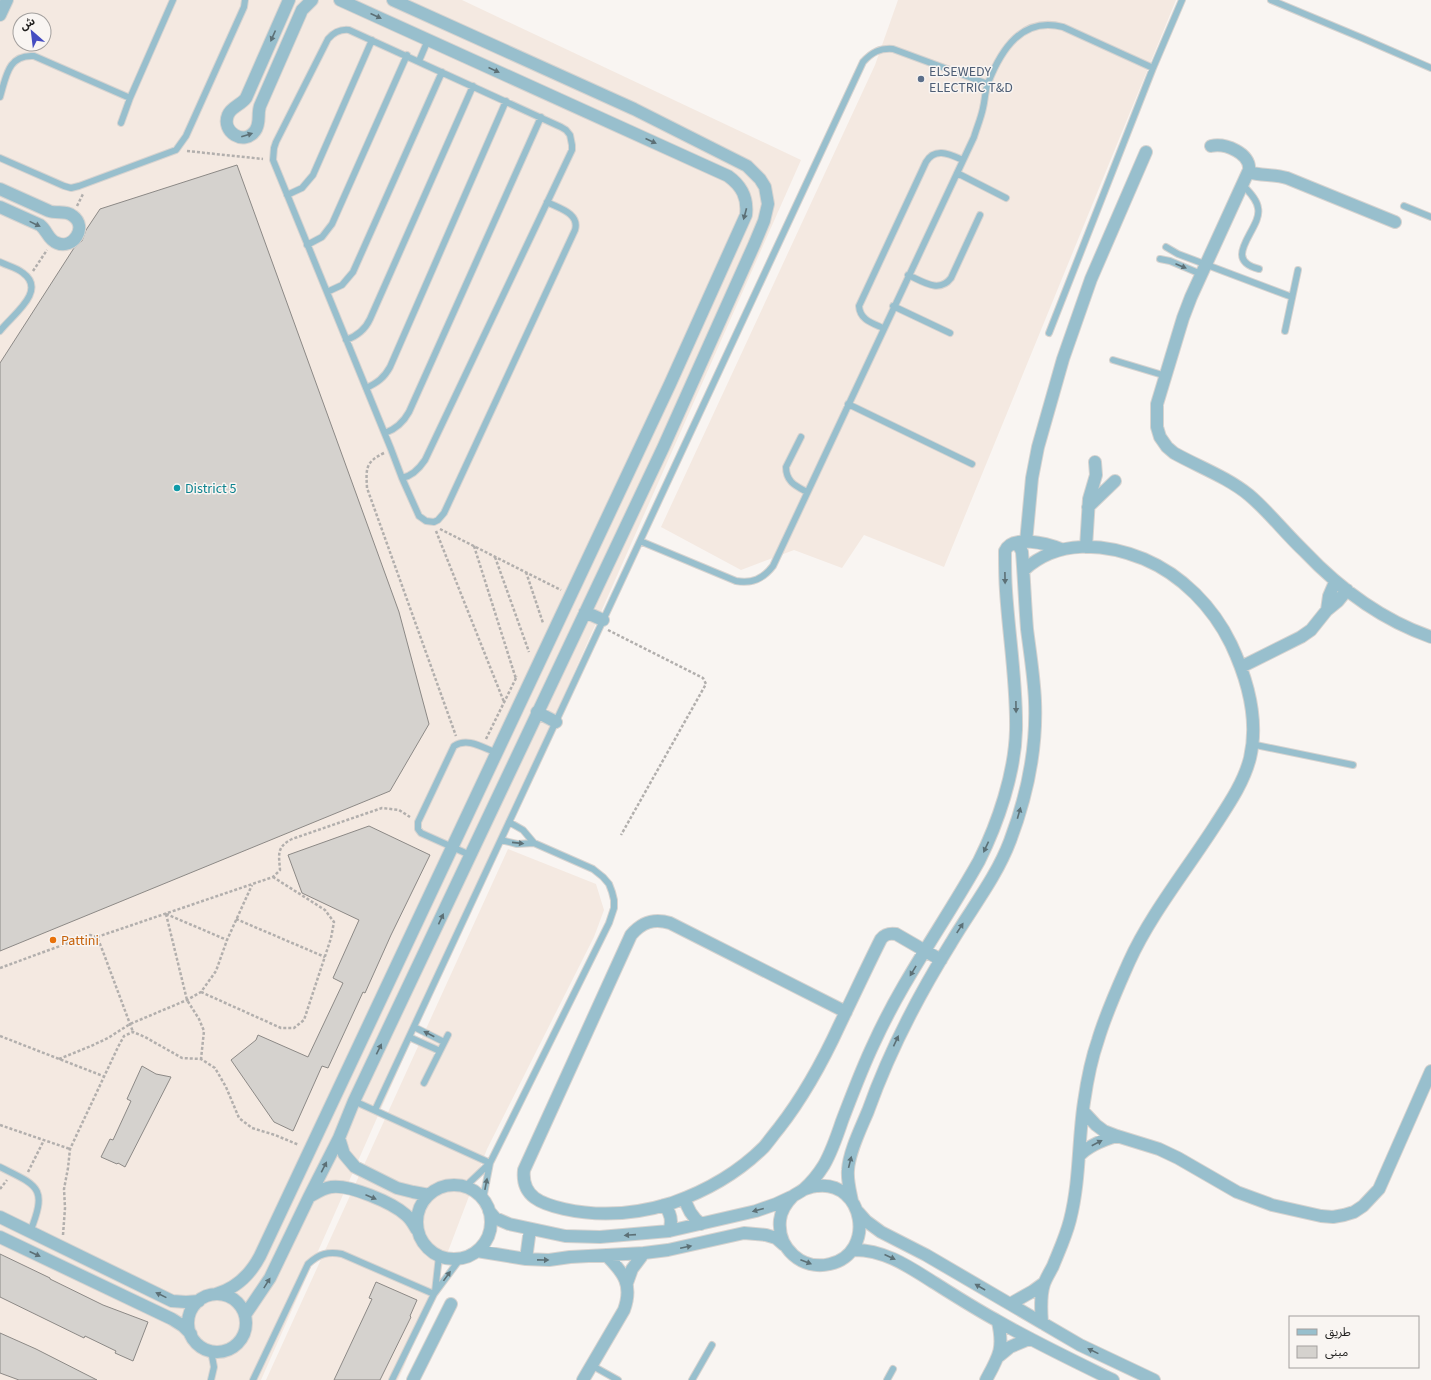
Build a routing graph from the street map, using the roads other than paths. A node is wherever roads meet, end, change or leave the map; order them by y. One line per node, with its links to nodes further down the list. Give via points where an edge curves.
1 (7, 0): 10 (street)
2 (173, 0): 21 (lane)
3 (246, 0): 29 (lane, via 186,136 176,150 75,188 67,188)
4 (289, 0): 5 (street, one-way to 5, via 246,98 227,116 227,126 238,137 248,136 256,130 260,106 302,10)
5 (312, 0)
6 (340, 0): 12 (street, one-way to 12)
7 (393, 0): 23 (street)
8 (1182, 0): 15 (lane)
9 (1271, 0): 16 (lane)
10 (0, 15)
11 (372, 40): 13 (lane); 35 (lane, via 313,175 302,188); 35 (lane, via 349,30 339,31 331,36 274,148 273,160)
12 (428, 40): 14 (lane); 26 (street, one-way to 26)
13 (407, 55): 14 (lane); 43 (lane, via 332,224 322,237)
14 (419, 61): 17 (lane)
15 (1153, 68): 18 (lane, via 1052,24 1027,30 1012,40); 58 (lane)
16 (1431, 68)
17 (442, 72): 19 (lane); 51 (lane, via 353,272 342,285)
18 (988, 84): 30 (lane, via 981,118); 74 (lane, via 893,49 876,50 863,62)
19 (473, 86): 22 (lane); 59 (lane, via 368,323 360,332)
20 (0, 97): 21 (lane, via 12,64 17,59 29,55)
21 (130, 98): 25 (lane)
22 (506, 101): 24 (lane); 62 (lane, via 390,367 386,375)
23 (634, 109): 26 (street); 67 (street, via 748,166 760,179 768,204 754,245)
24 (541, 117): 37 (lane, via 566,130 572,145 572,150); 64 (lane, via 409,412 398,426)
25 (121, 123)
26 (625, 130): 66 (street, one-way to 66, via 728,176 743,192 747,208)
27 (1211, 146): 31 (street, via 1221,146 1242,155 1250,166)
28 (1146, 152): 75 (street, via 1091,279 1063,359 1038,447)
29 (0, 158)
30 (963, 160): 32 (lane); 54 (lane, via 939,152 930,156 926,162 859,306 863,318)
31 (1248, 172): 33 (street); 42 (street, via 1286,178)
32 (957, 173): 36 (lane); 50 (lane)
33 (1242, 185): 47 (lane, via 1257,204 1259,212 1243,249 1243,258 1249,266); 48 (street)
34 (0, 189): 39 (street, one-way to 34, via 44,228 53,242 68,244 79,233 78,223 72,215 49,211)
35 (287, 195): 43 (lane)
36 (1006, 198)
37 (547, 202): 70 (lane, via 425,460 414,473); 70 (lane, via 571,214 575,220 575,230 444,513 438,520 426,521 419,516)
38 (1404, 206): 41 (lane)
39 (0, 207)
40 (980, 215): 50 (lane, via 948,282 935,286)
41 (1431, 217)
42 (1395, 222)
43 (307, 245): 51 (lane)
44 (1166, 247): 48 (lane)
45 (1160, 259): 48 (lane, one-way to 48)
46 (0, 262): 55 (lane, via 20,271 29,279 32,289 30,297)
47 (1259, 269)
48 (1204, 270): 52 (lane); 61 (street, via 1183,318)
49 (1298, 270): 52 (lane)
50 (908, 275): 53 (lane)
51 (327, 292): 59 (lane)
52 (1292, 297): 56 (lane)
53 (893, 306): 54 (lane); 57 (lane)
54 (883, 328): 63 (lane)
55 (0, 331)
56 (1284, 331)
57 (950, 333)
58 (1050, 333)
59 (346, 340): 62 (lane)
60 (1113, 360): 61 (lane)
61 (1166, 376): 79 (street, via 1157,404 1156,417 1160,437 1167,447 1174,454 1233,484 1250,496)
62 (366, 388): 64 (lane)
63 (848, 404): 69 (lane); 72 (lane)
64 (385, 433): 70 (lane)
65 (801, 437): 72 (lane, via 786,472 791,483)
66 (644, 440): 67 (street); 91 (street)
67 (663, 448): 82 (street)
68 (1095, 462): 73 (street, via 1096,475)
69 (972, 464)
70 (402, 478)
71 (1115, 481): 73 (street)
72 (807, 492): 74 (lane, via 773,566 757,580 736,581)
73 (1088, 507): 76 (street)
74 (640, 541): 83 (lane)
75 (1020, 543): 77 (street, via 1050,544); 78 (street); 89 (street, one-way to 89, via 1010,545 1005,551 1015,691)
76 (1086, 547): 77 (street); 85 (street, via 1129,553 1173,575 1201,600 1213,615 1224,630)
77 (1061, 550): 78 (street, via 1041,557)
78 (1024, 570): 90 (street, via 1035,700)
79 (1336, 582): 80 (street); 81 (street, via 1329,596)
80 (1347, 590): 81 (street); 84 (street, via 1386,616)
81 (1327, 610): 85 (street, via 1301,638)
82 (585, 612): 83 (street); 86 (street)
83 (602, 623): 87 (lane)
84 (1431, 636)
85 (1241, 667): 88 (street, via 1252,718)
86 (537, 712): 87 (street); 97 (street)
87 (556, 722): 93 (lane)
88 (1251, 744): 92 (lane); 112 (street, via 1250,758 1242,780 1228,805 1153,919 1131,958 1098,1038 1090,1066)
89 (1015, 749): 90 (street); 100 (street, one-way to 100, via 1006,789 990,838 966,885)
90 (1034, 750): 101 (street, one-way to 90, via 986,888 1008,846 1026,789)
91 (497, 753): 96 (street); 96 (lane, via 469,742 458,743 452,750 418,822 421,833)
92 (1353, 766)
93 (509, 822): 94 (lane); 95 (lane, via 523,830)
94 (501, 840): 95 (lane, one-way to 95, via 517,844); 103 (lane)
95 (534, 843): 116 (lane, via 593,869 608,884 614,908 610,923)
96 (452, 847): 97 (lane); 98 (street)
97 (470, 855): 99 (street, one-way to 97)
98 (410, 936): 99 (street); 147 (street, via 255,1265 236,1285)
99 (429, 944): 110 (street, one-way to 99)
100 (925, 950): 101 (street); 102 (street, via 896,934 884,936); 119 (street, one-way to 119, via 893,1003 873,1044 824,1165)
101 (941, 960): 124 (street, one-way to 101, via 848,1180 849,1161 873,1095 901,1031)
102 (846, 1012): 123 (street, via 806,1089 765,1146 724,1178); 125 (street, via 670,923 652,921 637,928 631,935 524,1170 523,1183 534,1198 575,1211 605,1214)
103 (414, 1027): 105 (lane); 106 (lane, one-way to 103)
104 (448, 1035): 106 (lane)
105 (409, 1037): 107 (lane); 111 (lane)
106 (444, 1042): 107 (lane)
107 (440, 1051): 109 (lane)
108 (1431, 1071): 113 (street, via 1379,1189 1364,1206 1344,1215 1321,1216 1272,1205 1237,1192 1158,1149)
109 (424, 1084)
110 (354, 1101): 111 (lane); 114 (street)
111 (375, 1110): 116 (lane)
112 (1083, 1111): 113 (street, via 1096,1125); 115 (street)
113 (1117, 1136): 115 (street, one-way to 113, via 1092,1146)
114 (339, 1138): 120 (street, via 344,1154 355,1167 401,1189); 122 (street, one-way to 114)
115 (1079, 1156): 146 (street, via 1070,1219 1064,1240)
116 (490, 1163): 118 (lane); 126 (lane, one-way to 116, via 484,1194)
117 (0, 1167): 133 (lane, via 34,1186 39,1206)
118 (463, 1187): 120 (street, via 445,1187); 126 (street, via 476,1193)
119 (804, 1189): 121 (street); 124 (street, via 830,1187 842,1192)
120 (429, 1195): 131 (street, via 418,1211)
121 (794, 1196): 129 (street, one-way to 129, via 767,1208); 136 (street, via 785,1206 780,1219)
122 (309, 1197): 131 (street, one-way to 131, via 331,1187 351,1189 399,1210); 152 (street, one-way to 122, via 270,1278)
123 (685, 1198): 125 (street); 129 (street, via 689,1210)
124 (852, 1201): 127 (street)
125 (664, 1205): 132 (street, via 672,1220)
126 (488, 1208): 130 (street, via 500,1221); 138 (street, via 491,1222 489,1233)
127 (858, 1212): 137 (street, via 858,1238); 151 (street, one-way to 127, via 881,1232)
128 (0, 1217): 133 (street)
129 (700, 1224): 132 (street)
130 (530, 1229): 135 (street); 144 (street)
131 (417, 1230): 141 (street, via 429,1250)
132 (669, 1231): 135 (street, one-way to 135)
133 (30, 1232): 149 (street, one-way to 133, via 172,1300)
134 (0, 1237): 155 (street, one-way to 155, via 172,1319)
135 (571, 1237): 142 (street, via 574,1249)
136 (784, 1245): 137 (street, one-way to 137, via 798,1259 817,1266 830,1264); 139 (street, one-way to 136, via 744,1233 766,1235 776,1238)
137 (852, 1250): 153 (street, one-way to 153, via 868,1250 889,1256)
138 (477, 1251): 143 (street); 144 (street)
139 (644, 1253): 140 (street); 145 (street, via 632,1269)
140 (606, 1255): 142 (street); 145 (street)
141 (439, 1256): 143 (street); 148 (lane)
142 (570, 1257): 144 (street, one-way to 142, via 549,1260)
143 (460, 1259): 148 (lane, one-way to 143)
144 (526, 1259)
145 (627, 1283): 161 (street, via 629,1293 624,1310)
146 (1044, 1283): 151 (street); 154 (street)
147 (216, 1294): 149 (street); 152 (street, via 234,1300)
148 (434, 1294): 164 (lane, via 342,1254 333,1252 320,1255 308,1264 304,1271); 165 (lane)
149 (199, 1301): 155 (street, via 189,1316)
150 (451, 1304): 166 (street)
151 (1010, 1304): 154 (street)
152 (245, 1316): 158 (street, via 244,1335 238,1343 221,1352)
153 (998, 1322): 156 (street); 159 (street, via 1001,1335)
154 (1042, 1323): 160 (street, one-way to 154)
155 (191, 1334): 158 (street, via 203,1348)
156 (1029, 1339): 159 (street, via 1010,1347); 172 (street)
157 (712, 1345): 169 (lane)
158 (211, 1351): 163 (lane, via 214,1367)
159 (999, 1356): 171 (street)
160 (1119, 1364): 172 (street); 173 (street)
161 (592, 1365): 167 (street); 168 (lane)
162 (893, 1369): 170 (lane)
163 (211, 1380)
164 (253, 1380)
165 (392, 1380)
166 (413, 1380)
167 (583, 1380)
168 (618, 1380)
169 (692, 1380)
170 (887, 1380)
171 (986, 1380)
172 (1112, 1380)
173 (1154, 1380)

